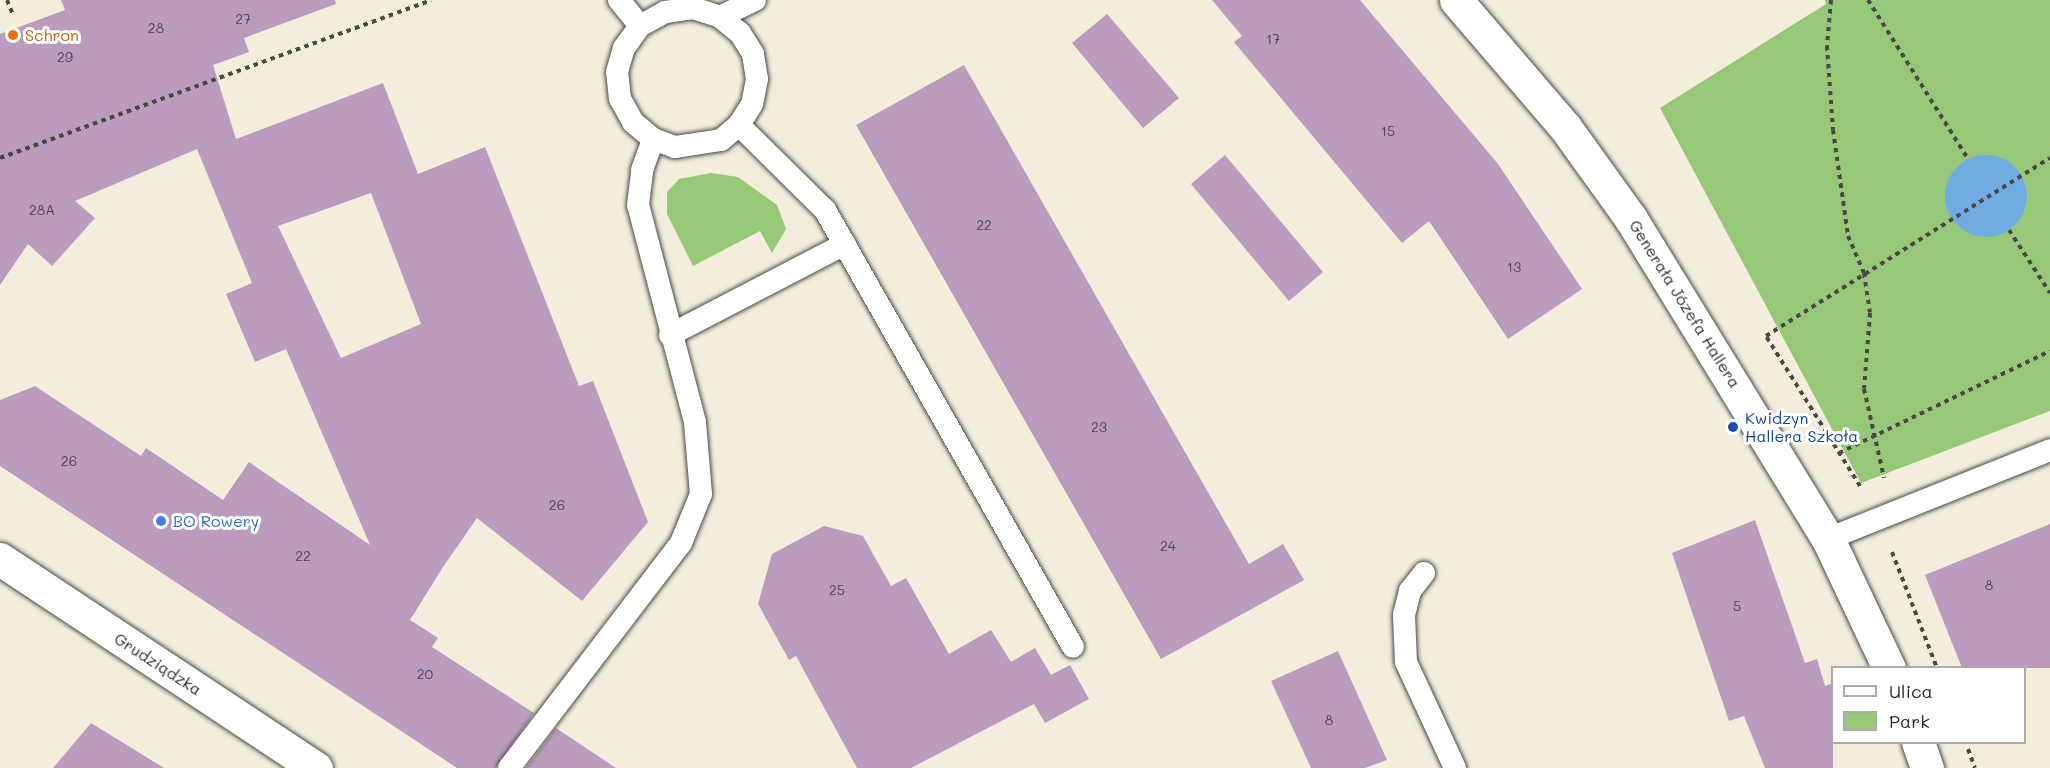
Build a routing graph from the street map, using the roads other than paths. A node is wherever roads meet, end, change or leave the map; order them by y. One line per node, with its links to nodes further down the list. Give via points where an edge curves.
1 (619, 0): 5 (lane)
2 (755, 0): 4 (lane)
3 (1456, 0): 11 (street, Generała Józefa Hallera, via 1565,127 1631,219)
4 (720, 17): 5 (lane, via 693,8 665,12); 6 (lane, via 740,33 753,54 754,95)
5 (640, 26): 7 (lane, via 624,48 617,72 620,99 633,122)
6 (739, 125): 7 (lane, via 698,147); 8 (lane, via 799,179)
7 (653, 139): 9 (lane, via 642,170 638,205)
8 (845, 244): 9 (lane); 14 (lane)
9 (670, 335): 18 (lane, via 695,422 701,494 681,543)
10 (2050, 450): 11 (lane)
11 (1828, 539): 15 (street, Generała Józefa Hallera)
12 (0, 560): 17 (street, Grudziądzka)
13 (1424, 573): 19 (lane, via 1410,591 1404,615 1406,662)
14 (1073, 647)
15 (1888, 666)
16 (1919, 744): 20 (street)
17 (316, 768)
18 (509, 768)
19 (1455, 768)
20 (1927, 768)

